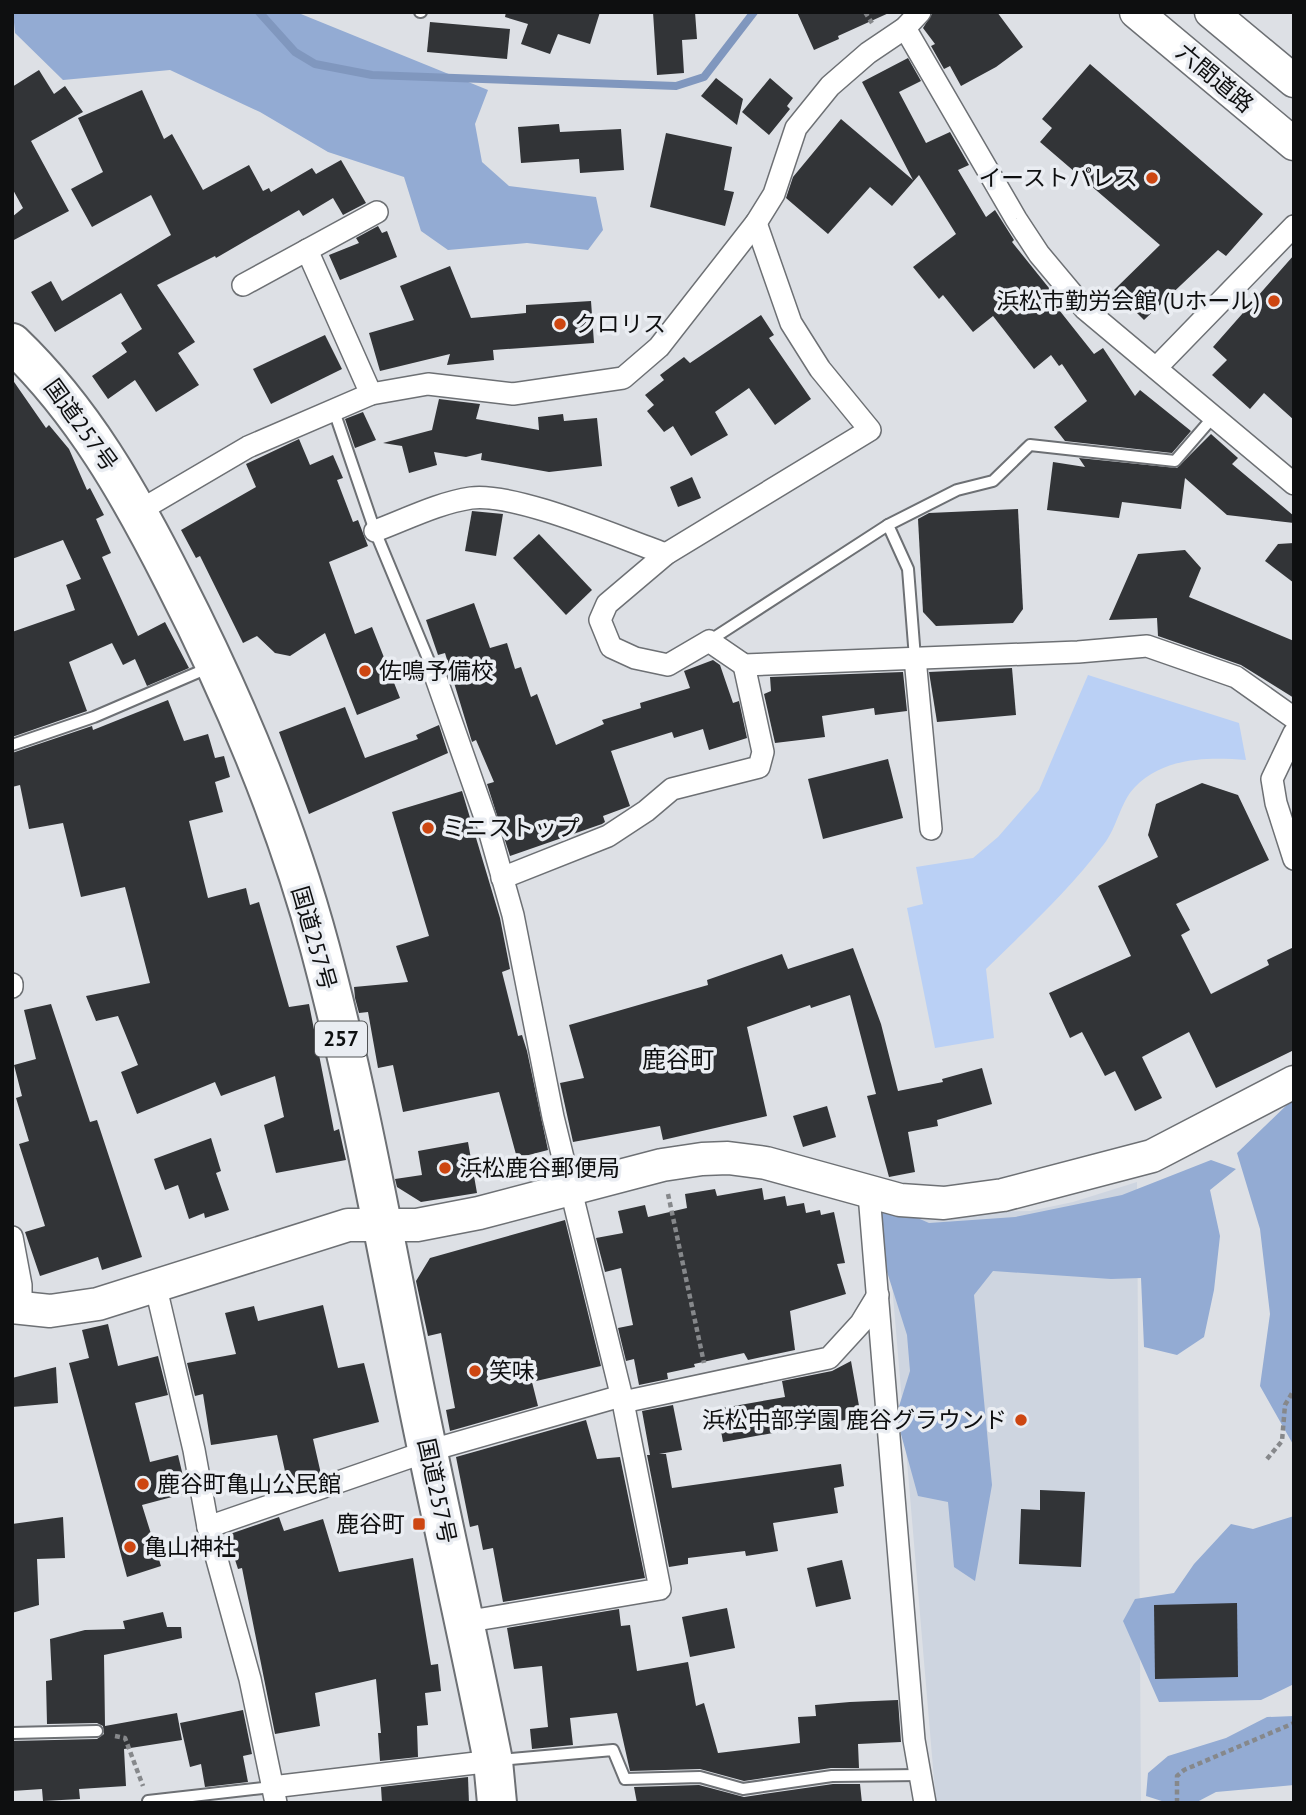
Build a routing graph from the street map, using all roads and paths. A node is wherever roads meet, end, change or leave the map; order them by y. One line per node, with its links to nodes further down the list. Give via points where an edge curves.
1 (920, 12): 4 (street)
2 (1136, 12): 6 (street, 六間道路)
3 (1211, 12): 5 (street, 六間道路)
4 (905, 28): 8 (street, via 831,86 796,128 774,194); 13 (street, via 1039,254 1085,309)
5 (1294, 81)
6 (1294, 144)
7 (377, 212): 10 (street)
8 (756, 223): 14 (street, via 659,346 623,378 513,394 428,384); 21 (street, via 791,323 820,369 870,430)
9 (1294, 226): 13 (street)
10 (307, 250): 11 (street); 14 (street)
11 (243, 285)
12 (12, 343): 18 (highway, 国道257号 / 257, via 43,372 99,446)
13 (1156, 368): 16 (street)
14 (371, 394): 15 (street)
15 (334, 411): 18 (street, via 248,447); 20 (lane)
16 (1214, 416): 17 (street); 19 (lane, via 1175,461 1030,445 993,481 957,489)
17 (1294, 484)
18 (139, 511): 24 (highway, 国道257号 / 257)
19 (888, 525): 22 (lane); 23 (lane, via 908,569)
20 (375, 531): 21 (street, via 443,505 474,498 509,500); 26 (lane)
21 (666, 554): 22 (street, via 607,604 600,620 611,647 635,658 668,664)
22 (709, 641): 25 (street)
23 (915, 658): 25 (street); 27 (street, via 1147,646 1236,677); 30 (street)
24 (217, 663): 29 (lane, via 94,717); 37 (highway, 国道257号 / 257, via 270,795 320,947)
25 (744, 665): 32 (street, via 763,752 759,767 672,789 608,836)
26 (436, 678): 32 (street)
27 (1294, 718)
28 (1294, 733): 31 (street, via 1272,779)
29 (12, 745)
30 (931, 830)
31 (1294, 859)
32 (502, 878): 35 (street)
33 (1294, 1082): 36 (street, via 1152,1156 1111,1169 1003,1195 944,1203)
34 (662, 1165): 35 (street); 36 (street, via 702,1159 748,1160); 42 (path)
35 (570, 1189): 37 (street, via 417,1225); 44 (street)
36 (869, 1194): 40 (street)
37 (384, 1225): 39 (street, via 348,1226); 45 (highway, 国道257号 / 257)
38 (12, 1237): 41 (street, via 21,1284)
39 (156, 1288): 41 (street, via 68,1309); 47 (street)
40 (878, 1296): 42 (street, via 829,1358); 53 (street)
41 (17, 1307)
42 (708, 1384): 44 (street)
43 (1294, 1390): 46 (path, via 1285,1405 1282,1441)
44 (622, 1399): 45 (street); 48 (street, via 660,1589)
45 (428, 1451): 47 (street); 48 (highway, 国道257号 / 257)
46 (1267, 1459)
47 (208, 1527): 54 (street, via 250,1679)
48 (465, 1619): 52 (highway, 国道257号 / 257)
49 (1294, 1723): 58 (path, via 1184,1770 1177,1776)
50 (97, 1731): 51 (lane); 55 (path, via 125,1738)
51 (12, 1733)
52 (494, 1760): 53 (lane, via 613,1750 625,1779 700,1777 743,1789 832,1776); 54 (street); 56 (highway, 国道257号 / 257)
53 (920, 1775): 57 (street)
54 (274, 1795): 55 (lane)
55 (148, 1801)
56 (498, 1803)
57 (925, 1803)
58 (1177, 1803)

